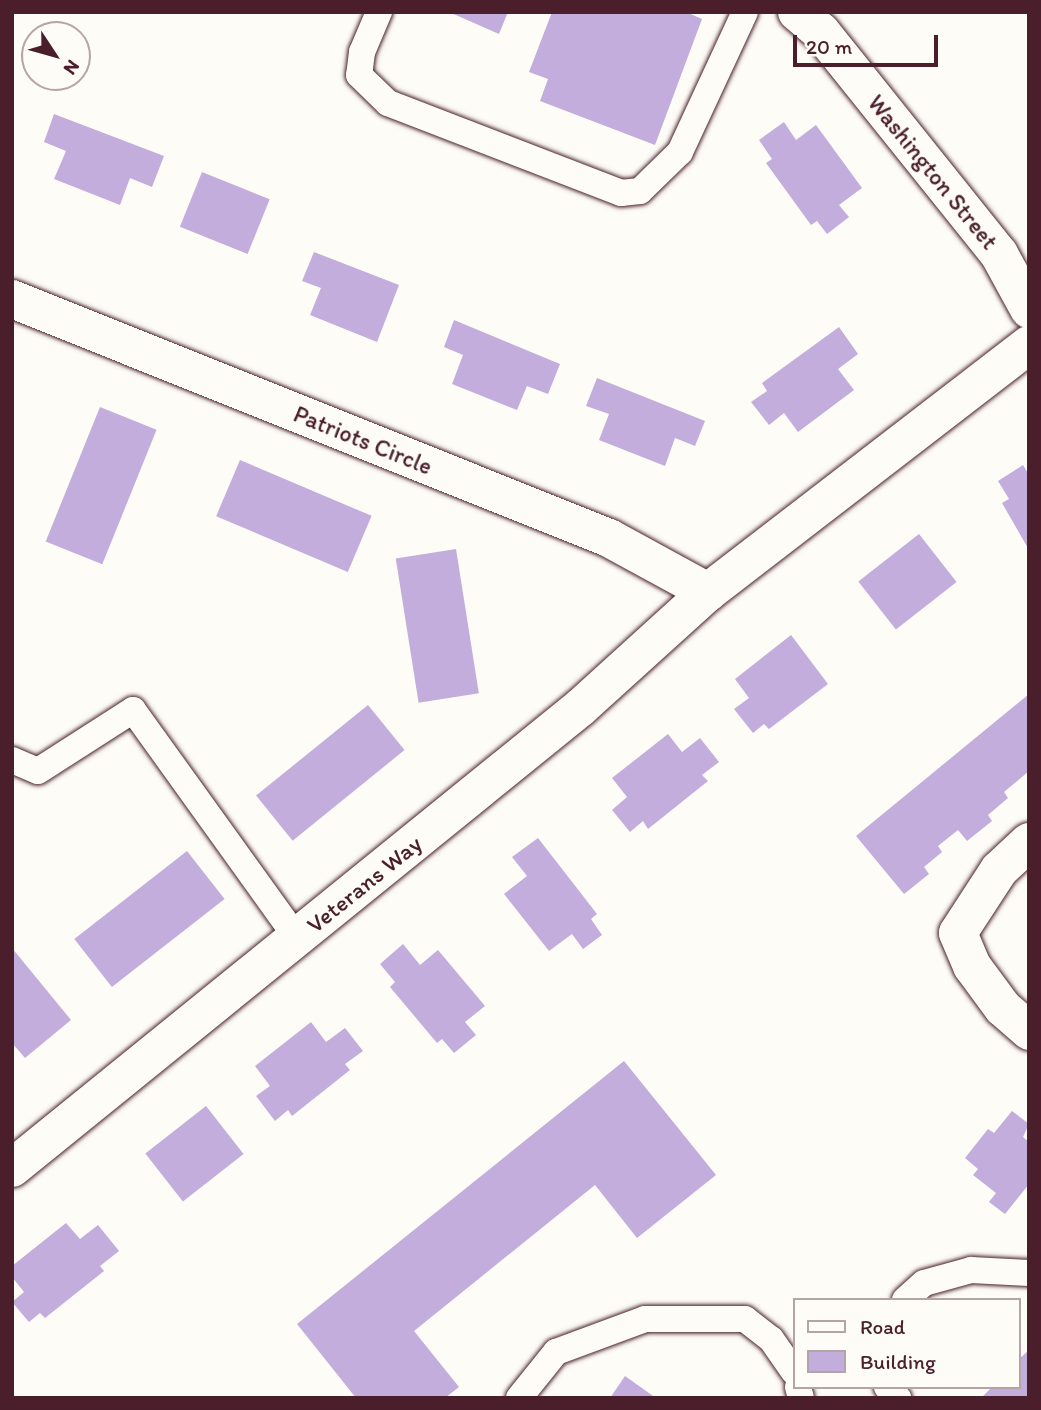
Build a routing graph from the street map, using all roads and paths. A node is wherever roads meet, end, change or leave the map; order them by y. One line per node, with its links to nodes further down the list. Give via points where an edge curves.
1 (379, 12): 2 (lane, via 362,52 359,75 388,103 621,193 640,191 680,152)
2 (744, 12)
3 (797, 12): 5 (street, Washington Street, via 821,32 999,254)
4 (12, 299): 7 (street, Patriots Circle, via 610,538)
5 (1029, 309)
6 (1029, 345): 7 (street, Veterans Way)
7 (708, 592): 10 (street, Veterans Way, via 581,707)
8 (12, 760): 10 (lane, via 38,771 133,710)
9 (1029, 842): 11 (street, via 999,870 958,933 972,966 1003,1008)
10 (297, 938): 12 (street, Veterans Way)
11 (1029, 1031)
12 (12, 1168)
13 (1029, 1273): 14 (lane, via 971,1270 924,1283)
14 (907, 1298)
15 (792, 1368): 16 (lane, via 771,1339 745,1319 645,1320 556,1352)
16 (519, 1398)

